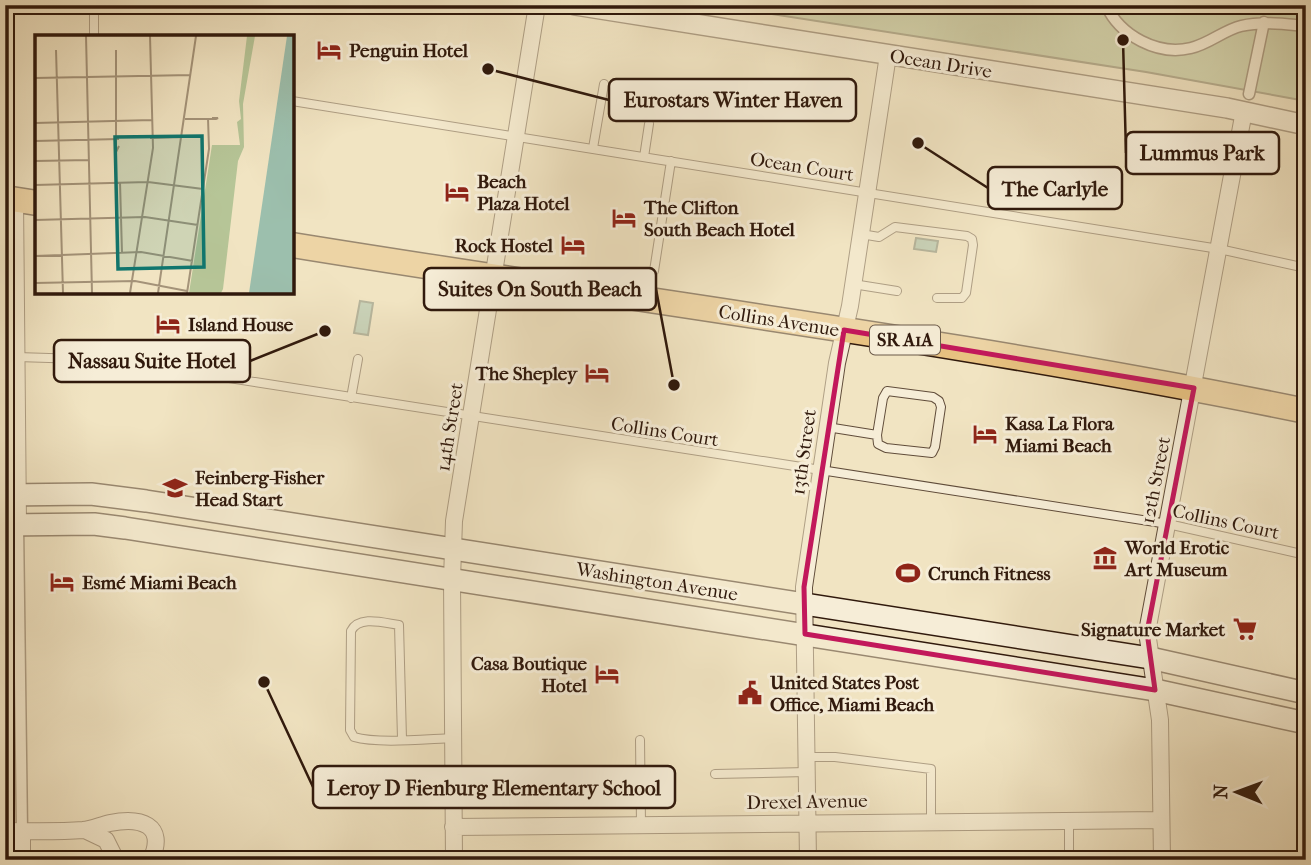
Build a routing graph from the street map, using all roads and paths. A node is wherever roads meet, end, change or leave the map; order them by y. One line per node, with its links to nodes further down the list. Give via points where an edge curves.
1 (94, 5): 7 (lane)
2 (537, 5): 14 (street, 14th Street)
3 (575, 5): 8 (street, Ocean Drive)
4 (1105, 5): 5 (street, via 1130,35 1166,49 1190,49 1238,26)
5 (1264, 22): 6 (street); 11 (street)
6 (1306, 26)
7 (94, 35)
8 (888, 55): 11 (street, Ocean Drive); 18 (street, 13th Street)
9 (604, 84): 15 (lane)
10 (294, 101): 14 (lane, Ocean Court)
11 (1247, 103): 13 (street, Ocean Drive); 22 (street, 12th Street)
12 (649, 124): 16 (lane)
13 (1306, 125)
14 (516, 136): 15 (lane, Ocean Court); 25 (street, 14th Street)
15 (593, 148): 16 (lane, Ocean Court)
16 (644, 157): 17 (lane, Ocean Court)
17 (671, 161): 18 (lane, Ocean Court); 24 (lane)
18 (867, 193): 20 (street, 13th Street); 22 (lane, Ocean Court)
19 (19, 200): 30 (street)
20 (861, 234): 26 (street, 13th Street); 28 (lane, via 879,237 895,227 972,239 965,293 957,300)
21 (294, 245): 25 (main road, Collins Avenue / SR A1A)
22 (1219, 249): 23 (lane, Ocean Court); 32 (street, 12th Street)
23 (1306, 268)
24 (654, 271)
25 (494, 276): 29 (main road, Collins Avenue / SR A1A); 35 (street, 14th Street)
26 (853, 284): 27 (lane); 29 (street, 13th Street)
27 (897, 291)
28 (937, 299)
29 (844, 330): 32 (main road, Collins Avenue / SR A1A); 36 (street, 13th Street)
30 (17, 356): 33 (lane, Collins Court, via 113,360); 39 (street)
31 (358, 359): 33 (lane)
32 (1194, 388): 34 (main road, Collins Avenue / SR A1A); 41 (street, 12th Street)
33 (351, 398): 35 (lane, Collins Court)
34 (1306, 411)
35 (472, 416): 38 (lane, Collins Court); 42 (street, 14th Street)
36 (827, 427): 37 (lane); 38 (street, 13th Street)
37 (877, 435): 37 (lane, via 887,391 939,401 932,453 886,448 878,444)
38 (821, 471): 41 (lane, Collins Court); 45 (street, 13th Street)
39 (11, 495): 40 (street); 42 (main road, Washington Avenue, via 111,495)
40 (12, 524): 44 (main road, Washington Avenue, via 94,524); 63 (street)
41 (1168, 524): 43 (lane, Collins Court); 47 (street, 12th Street, via 1147,632)
42 (453, 550): 44 (street, 14th Street); 45 (main road, Washington Avenue)
43 (1306, 555)
44 (452, 579): 46 (main road, Washington Avenue); 51 (street, 14th Street)
45 (804, 604): 46 (street, 13th Street); 47 (main road, Washington Avenue)
46 (804, 634): 48 (main road, Washington Avenue); 54 (street, 13th Street)
47 (1150, 658): 48 (street, 12th Street); 49 (main road, Washington Avenue)
48 (1155, 690): 50 (main road, Washington Avenue); 57 (street, 12th Street, via 1160,720)
49 (1306, 693)
50 (1306, 723)
51 (453, 738): 52 (lane); 61 (street, 14th Street)
52 (401, 739): 52 (lane, via 362,739 350,730 351,631 361,621 399,625)
53 (640, 740): 60 (lane)
54 (807, 765): 55 (lane); 58 (lane, via 835,757 931,769); 59 (street, 13th Street)
55 (715, 774)
56 (1069, 820): 57 (street, Drexel Avenue); 58 (street, Drexel Avenue); 69 (lane)
57 (1161, 820): 70 (street, 12th Street)
58 (932, 821): 59 (street, Drexel Avenue)
59 (808, 822): 60 (street, Drexel Avenue); 68 (street, 13th Street)
60 (641, 824): 61 (street, Drexel Avenue)
61 (453, 827): 67 (street, 14th Street)
62 (85, 830): 63 (street); 65 (street, via 106,840); 66 (street, via 112,823 149,825 156,841)
63 (14, 831): 64 (street)
64 (22, 860)
65 (116, 860)
66 (152, 860)
67 (454, 860)
68 (808, 860)
69 (1069, 860)
70 (1161, 860)

